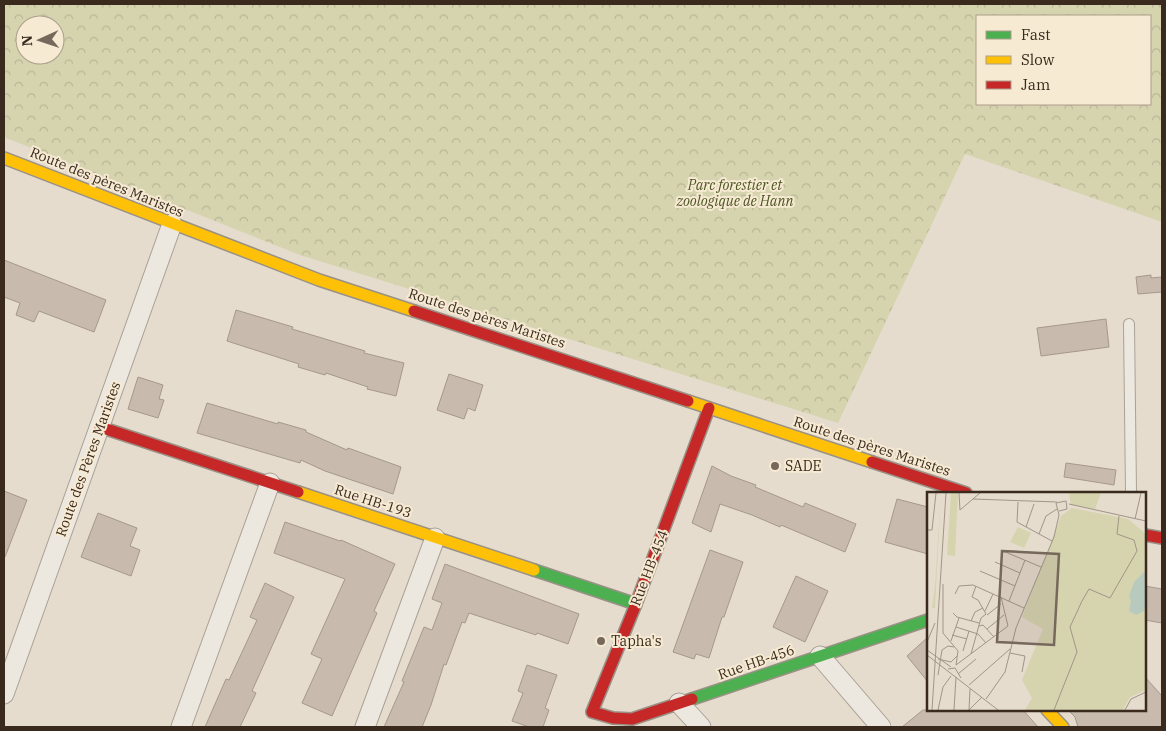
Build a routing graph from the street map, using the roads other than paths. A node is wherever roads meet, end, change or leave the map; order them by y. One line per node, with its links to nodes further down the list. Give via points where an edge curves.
1 (4, 158): 2 (street, Route des pères Maristes)
2 (172, 224): 4 (street, Route des pères Maristes, via 319,280); 5 (street, Route des Pères Maristes)
3 (1129, 324): 8 (lane)
4 (709, 408): 7 (street, Route des pères Maristes); 12 (street, Rue HB-454)
5 (100, 427): 6 (street, Rue HB-193); 15 (street, Route des Pères Maristes)
6 (270, 483): 10 (street, Rue HB-193); 19 (street)
7 (960, 492)
8 (1131, 492)
9 (1146, 535): 11 (street)
10 (435, 538): 12 (street, Rue HB-193); 20 (street)
11 (1162, 538)
12 (636, 604): 18 (street, Rue HB-454)
13 (927, 620): 14 (street, Rue HB-456)
14 (820, 656): 16 (street, Rue HB-456); 22 (street)
15 (4, 694)
16 (679, 704): 18 (street, Rue HB-456, via 632,719); 21 (street)
17 (1048, 711): 23 (street)
18 (589, 720)
19 (181, 727)
20 (365, 727)
21 (701, 727)
22 (881, 727)
23 (1063, 727)

